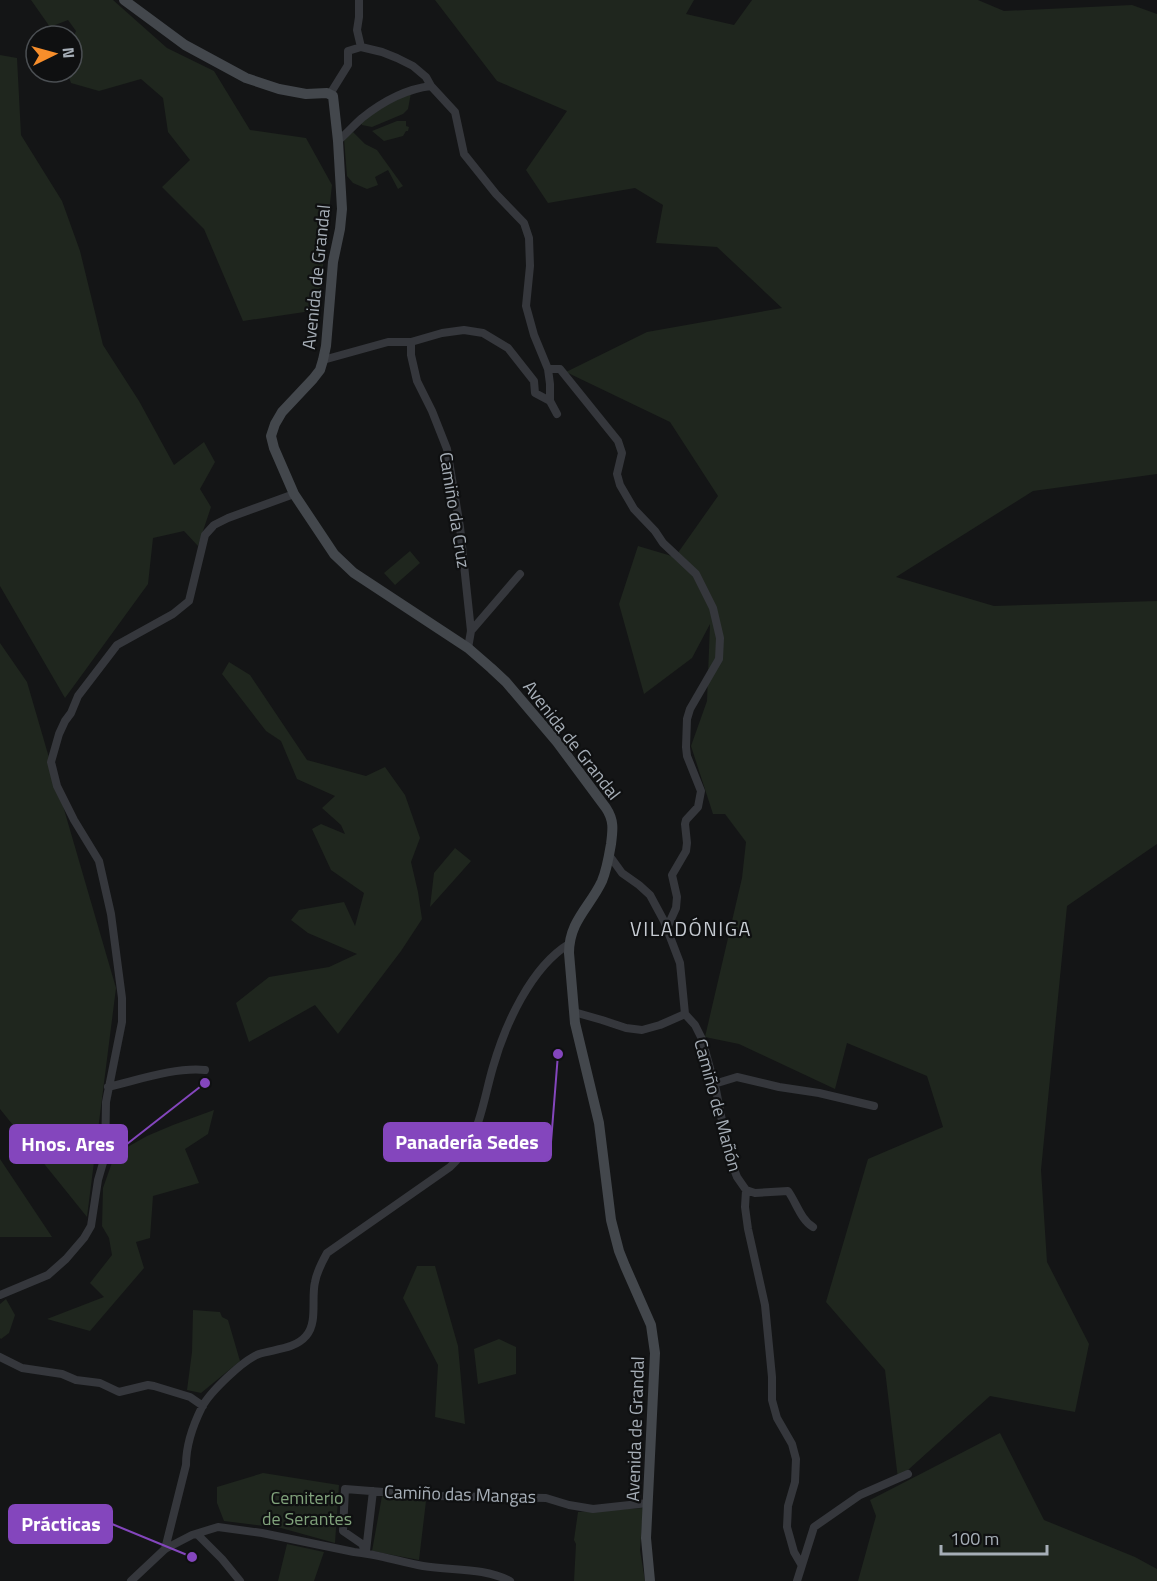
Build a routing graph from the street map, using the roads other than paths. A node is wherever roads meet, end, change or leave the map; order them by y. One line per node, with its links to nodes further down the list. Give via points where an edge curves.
1 (124, 0): 5 (street, via 185,45 246,78 290,91)
2 (359, 0): 3 (street, via 357,30)
3 (361, 47): 4 (street, via 413,66); 5 (street, via 348,51 348,65)
4 (431, 86): 6 (street, via 379,106); 9 (street, via 455,112 464,154 524,223 530,266 526,306)
5 (330, 94): 6 (street, Avenida de Grandal)
6 (338, 141): 8 (street, Avenida de Grandal, via 342,208)
7 (411, 342): 8 (street, via 388,342); 10 (street, via 464,330 483,333 508,348 534,381 536,393); 14 (street, Camiño da Cruz, via 417,381 447,449)
8 (323, 360): 12 (street, Avenida de Grandal, via 313,379 282,412 271,436)
9 (548, 369): 10 (street); 17 (street, via 560,369 618,441 622,453 617,474 620,485 634,509 663,543 696,574 713,608 720,638 719,660 687,719 687,756 701,791 698,807 685,824 686,851 672,875 676,908)
10 (550, 401): 11 (street)
11 (557, 414)
12 (294, 494): 15 (street, Avenida de Grandal, via 326,542 354,573); 23 (street, via 214,525 205,535 189,601 117,645 78,696 59,735 51,762 57,786 99,861 111,914 122,1022)
13 (520, 574): 14 (street)
14 (471, 631): 15 (street, Camiño da Cruz)
15 (468, 648): 16 (street, Avenida de Grandal, via 506,682 606,808 613,826)
16 (609, 855): 17 (street, Camiño de Mañón, via 622,873 650,895); 18 (street, Avenida de Grandal, via 603,879 577,921)
17 (667, 928): 20 (street, Camiño de Mañón, via 680,963)
18 (569, 944): 19 (street, Avenida de Grandal); 29 (street, via 536,974 503,1034 477,1127 465,1150 450,1167 327,1252 314,1285 308,1335 300,1342 248,1359)
19 (574, 1012): 20 (street, via 642,1030); 32 (street, Avenida de Grandal, via 599,1123 619,1251 651,1325 654,1341)
20 (685, 1014): 22 (street, Camiño de Mañón, via 702,1039)
21 (205, 1070): 23 (street, via 166,1072)
22 (714, 1084): 24 (street, via 737,1077); 25 (street, Camiño de Mañón, via 729,1156)
23 (108, 1087): 27 (street, via 105,1156 91,1226 48,1275)
24 (874, 1106)
25 (746, 1190): 26 (street, via 788,1191); 36 (street, Camiño de Mañón, via 748,1229 765,1305 772,1400 796,1459 787,1527)
26 (813, 1227)
27 (0, 1295)
28 (0, 1357): 29 (street, via 22,1368 100,1383 119,1392 154,1386 190,1397)
29 (203, 1406): 34 (street, via 186,1454)
30 (908, 1474): 36 (street, via 861,1495 814,1527)
31 (373, 1491): 32 (street, Camiño das Mangas, via 546,1498 593,1509); 35 (street); 35 (street, Camiño das Mangas, via 345,1489 343,1531 362,1544)
32 (648, 1503): 40 (street, Avenida de Grandal, via 646,1545)
33 (197, 1534): 34 (street); 35 (street, via 218,1527); 38 (street)
34 (165, 1549): 37 (street)
35 (366, 1553): 39 (street, via 424,1566 501,1576)
36 (801, 1564): 41 (street)
37 (130, 1581)
38 (240, 1581)
39 (510, 1581)
40 (650, 1581)
41 (797, 1581)

